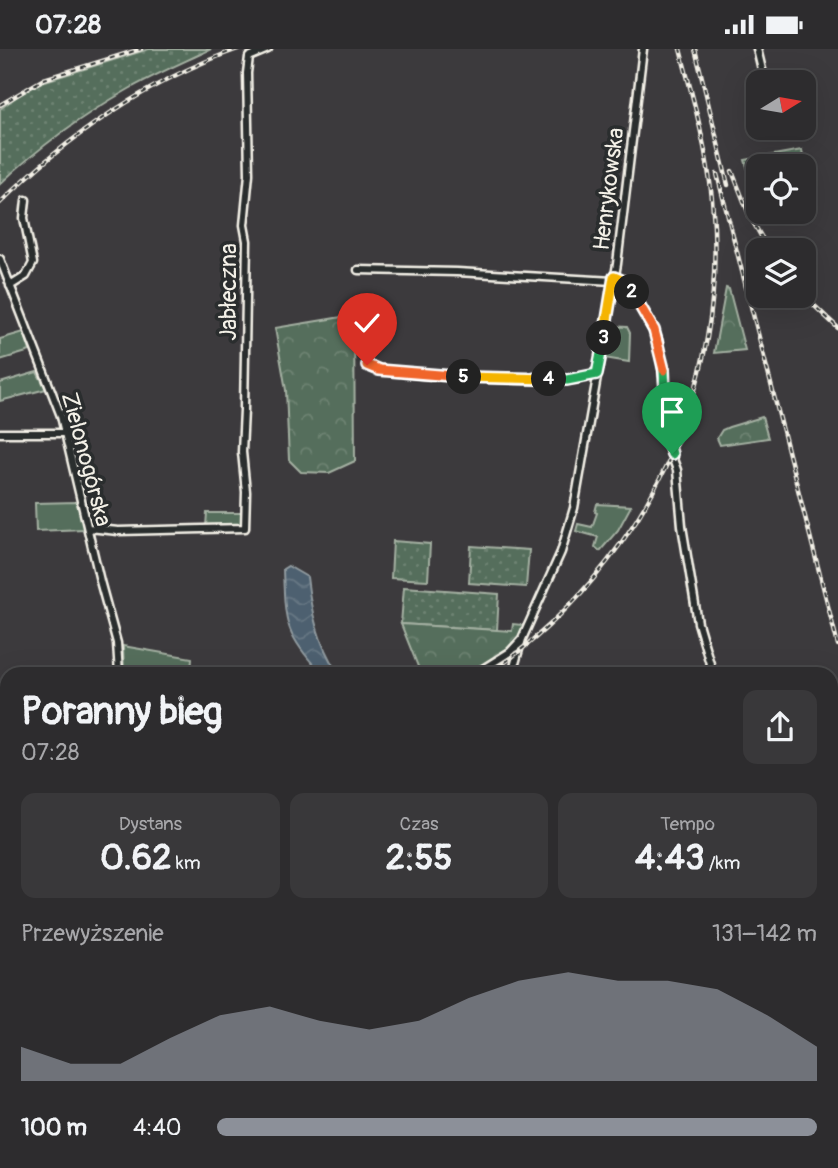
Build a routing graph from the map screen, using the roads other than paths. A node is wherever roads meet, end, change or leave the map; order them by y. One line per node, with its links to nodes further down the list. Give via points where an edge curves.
1 (268, 49): 14 (street, Jabłeczna, via 249,57 247,73 245,528)
2 (643, 49): 8 (street, Henrykowska)
3 (757, 49): 4 (street)
4 (762, 70)
5 (26, 200): 9 (street, via 24,218 33,263 26,276)
6 (0, 259): 9 (street, Zielonogórska)
7 (358, 270): 8 (street)
8 (614, 279): 11 (street, Henrykowska); 19 (street, via 633,292 658,340 667,443 677,470 698,623)
9 (10, 286): 13 (street, Zielonogórska)
10 (367, 365): 11 (street, via 453,376 567,380)
11 (597, 374): 15 (street, Henrykowska, via 569,530)
12 (0, 433): 13 (street)
13 (66, 433): 14 (street, Zielonogórska)
14 (89, 528): 16 (street, Zielonogórska)
15 (522, 639): 17 (street); 18 (street, Henrykowska)
16 (119, 667)
17 (486, 667)
18 (514, 667)
19 (711, 667)

